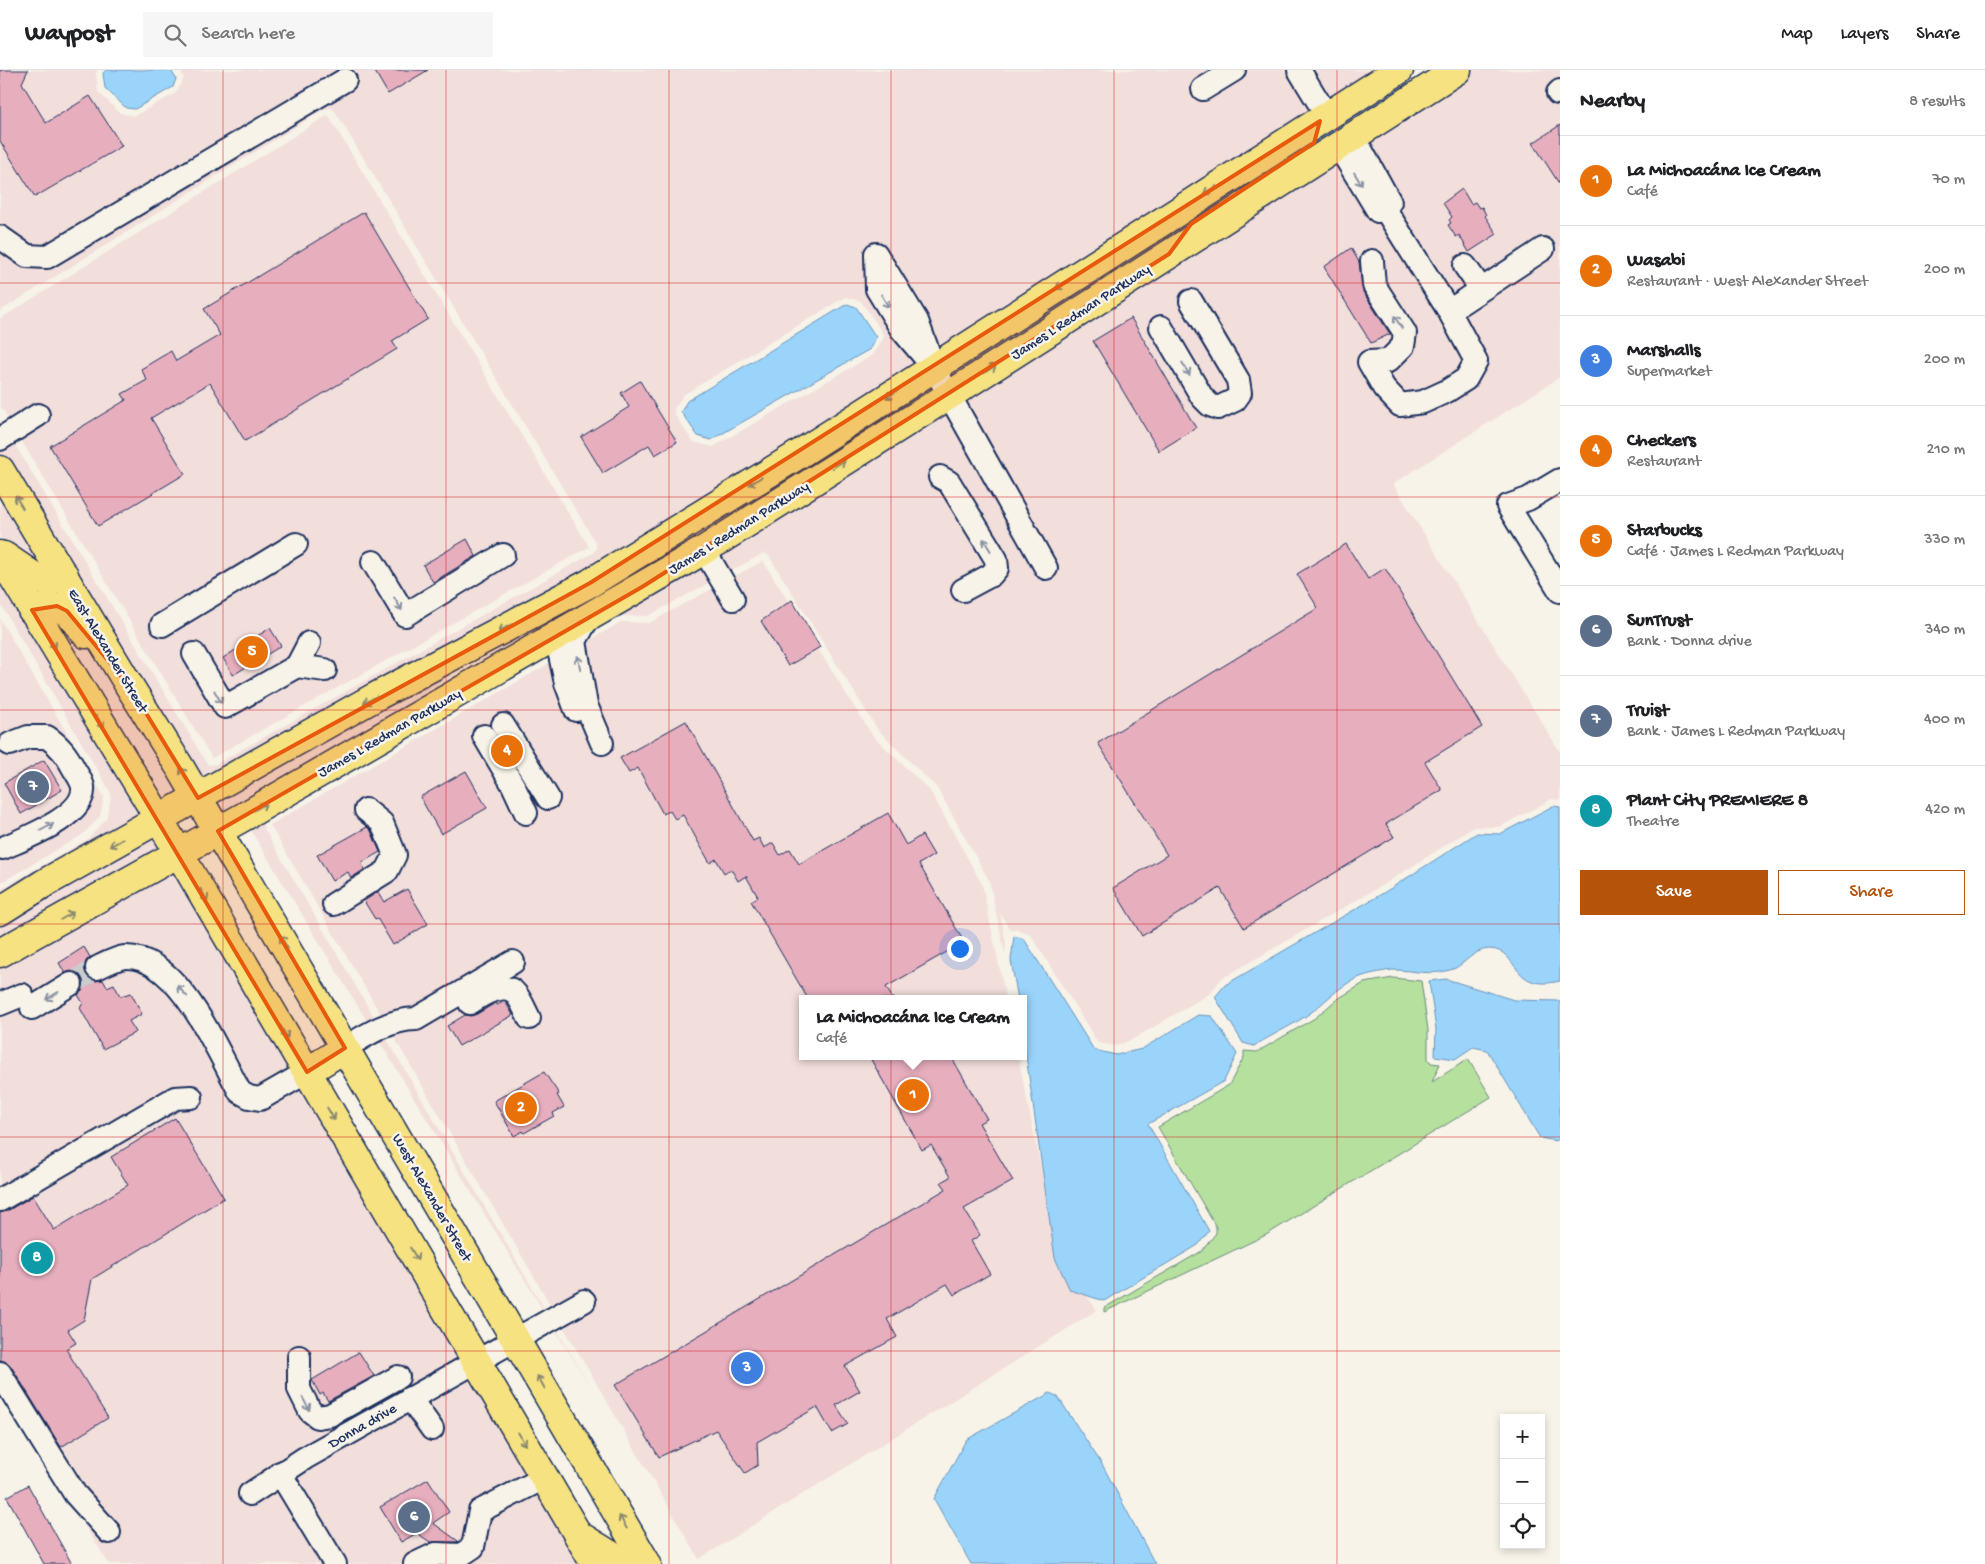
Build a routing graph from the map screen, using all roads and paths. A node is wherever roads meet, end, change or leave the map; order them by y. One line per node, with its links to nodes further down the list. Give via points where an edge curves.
1 (1234, 70): 7 (street)
2 (1299, 70): 8 (street)
3 (1399, 70): 8 (main road, James L Redman Parkway)
4 (1427, 70): 9 (main road, via 1351,118 1346,127)
5 (1457, 70): 9 (main road, James L Redman Parkway)
6 (345, 80): 10 (street, via 47,257 27,256)
7 (1203, 89)
8 (1324, 118): 12 (main road, via 1314,143 1191,224); 19 (main road, James L Redman Parkway, one-way to 19)
9 (1346, 142): 12 (main road, James L Redman Parkway); 17 (street)
10 (0, 237)
11 (1543, 249): 15 (street)
12 (1169, 254): 20 (main road, James L Redman Parkway, one-way to 12)
13 (1372, 260): 17 (street, one-way to 13, via 1476,361 1466,379 1447,391 1423,402 1400,404 1384,388 1369,362 1388,361 1402,346 1405,333 1374,285)
14 (1465, 266): 15 (street)
15 (1481, 290): 17 (street)
16 (1191, 300): 18 (street, one-way to 16, via 1202,397 1218,408 1235,400 1240,393 1238,380)
17 (1449, 311)
18 (1162, 327)
19 (934, 368): 20 (street); 26 (main road, James L Redman Parkway, one-way to 26)
20 (948, 396): 28 (main road, James L Redman Parkway, one-way to 20); 32 (street)
21 (38, 415): 22 (street)
22 (0, 439)
23 (0, 470): 33 (main road, East Alexander Street, one-way to 23)
24 (940, 477): 34 (street, one-way to 24, via 991,575 997,568 996,559 949,482)
25 (1560, 480): 35 (street, via 1528,499 1508,506)
26 (729, 496): 37 (main road, James L Redman Parkway, via 606,573); 41 (main road, via 682,542 574,609 558,626)
27 (296, 544): 40 (street)
28 (704, 550): 36 (street); 39 (main road, James L Redman Parkway)
29 (0, 554): 33 (main road, via 35,577 49,582); 38 (main road)
30 (503, 556): 31 (street, one-way to 30, via 405,615)
31 (373, 562)
32 (1046, 568)
33 (64, 575): 46 (main road, East Alexander Street)
34 (963, 590)
35 (1560, 591)
36 (733, 599)
37 (548, 605): 47 (main road, via 547,615 535,631 457,679); 49 (main road, James L Redman Parkway, one-way to 49, via 375,697)
38 (32, 610): 46 (main road, via 58,606 67,611); 53 (main road, one-way to 53)
39 (588, 618): 41 (main road, James L Redman Parkway); 41 (street, one-way to 39, via 566,683 580,721 602,743 586,705 575,641)
40 (162, 626)
41 (556, 636): 47 (main road, James L Redman Parkway)
42 (309, 643): 44 (street)
43 (194, 654): 44 (street, one-way to 44, via 225,708)
44 (297, 666): 45 (street)
45 (325, 670)
46 (130, 687): 49 (main road, East Alexander Street, one-way to 46)
47 (431, 708): 54 (main road, James L Redman Parkway, one-way to 47)
48 (10, 744): 55 (street, one-way to 48, via 68,814 81,800 83,786 66,753 47,737 28,738)
49 (198, 798): 53 (main road, James L Redman Parkway); 54 (main road, East Alexander Street)
50 (548, 798): 52 (street, via 493,731)
51 (366, 810): 57 (street, via 382,823 395,855 387,872)
52 (526, 813)
53 (159, 819): 56 (main road); 58 (main road, James L Redman Parkway, one-way to 58)
54 (218, 831): 56 (main road, James L Redman Parkway); 66 (main road, West Alexander Street, one-way to 54)
55 (4, 848)
56 (179, 853): 59 (main road, James L Redman Parkway, one-way to 56); 67 (main road, one-way to 67)
57 (334, 904)
58 (0, 911)
59 (0, 953)
60 (513, 962): 66 (street, via 416,1019 402,1019)
61 (97, 968): 67 (street, one-way to 61, via 260,1099 249,1098 240,1092 188,997 164,973 147,962 125,957)
62 (72, 984): 63 (street, one-way to 63, via 27,1002)
63 (0, 1004)
64 (529, 1018): 65 (street, via 515,992 507,988 491,991)
65 (423, 1032)
66 (345, 1048): 67 (main road); 71 (main road, West Alexander Street)
67 (307, 1072): 73 (main road, one-way to 73)
68 (190, 1097): 69 (street, via 175,1098)
69 (0, 1200)
70 (584, 1301): 71 (street, Donna drive)
71 (516, 1339): 73 (street, Donna drive); 87 (main road, West Alexander Street, one-way to 71)
72 (299, 1357): 75 (street, one-way to 75, via 298,1389 310,1411 318,1417 330,1415)
73 (477, 1362): 76 (street, Donna drive); 79 (main road, one-way to 79)
74 (0, 1373): 81 (street, via 75,1494)
75 (398, 1377)
76 (410, 1398): 77 (street); 78 (street, Donna drive)
77 (432, 1429)
78 (280, 1473): 80 (street, Donna drive); 83 (street)
79 (544, 1478): 82 (main road); 84 (street, via 480,1511 473,1547 461,1555 436,1554)
80 (250, 1494)
81 (109, 1532)
82 (578, 1534): 85 (main road); 86 (main road)
83 (335, 1564)
84 (415, 1564)
85 (595, 1564)
86 (625, 1564)
87 (647, 1564)

